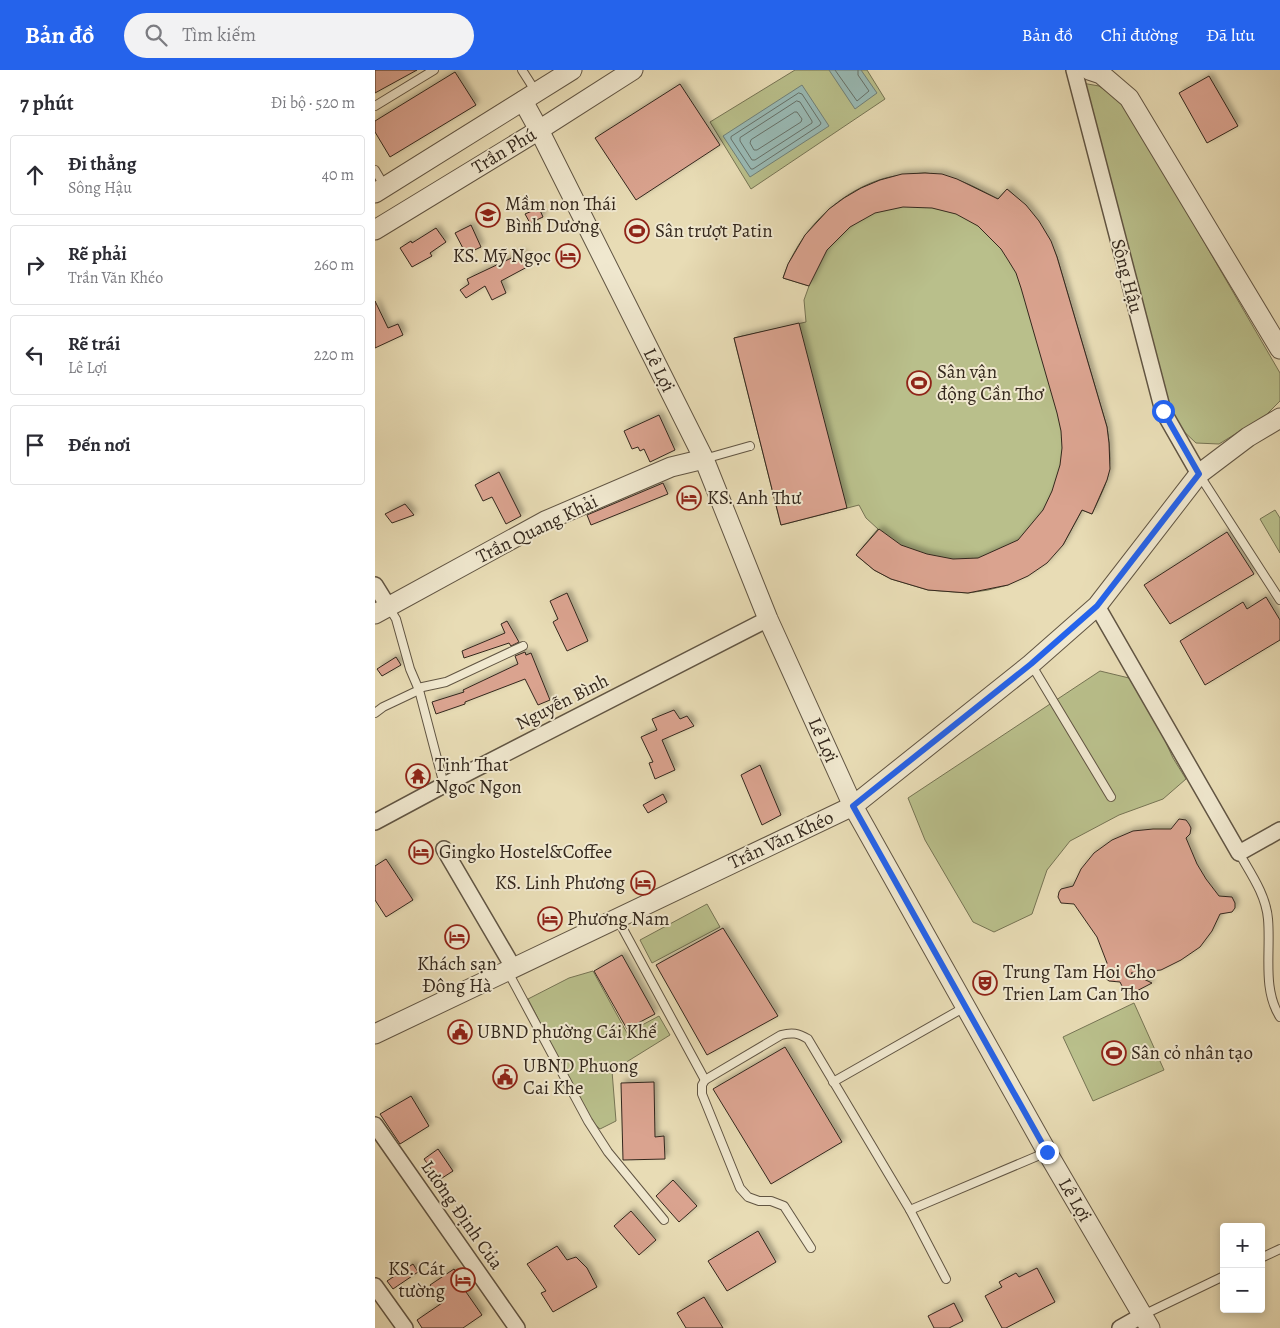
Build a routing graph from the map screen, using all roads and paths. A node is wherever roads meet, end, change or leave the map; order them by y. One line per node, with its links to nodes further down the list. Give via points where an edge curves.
1 (434, 70): 8 (lane)
2 (522, 70): 7 (lane)
3 (572, 70): 7 (street, Trần Phú)
4 (633, 70): 9 (street, Trần Phú)
5 (1074, 70): 17 (street, Sông Hậu, via 1163,411)
6 (1089, 70): 13 (street, via 1101,74 1129,98)
7 (530, 97): 9 (street, Lê Lợi); 11 (street, Trần Phú)
8 (375, 106)
9 (539, 130): 12 (street, Trần Phú); 16 (street, Lê Lợi)
10 (375, 170): 11 (lane)
11 (380, 190)
12 (375, 230)
13 (1280, 349)
14 (1280, 418): 17 (street, Trần Văn Khéo)
15 (750, 446): 16 (lane)
16 (704, 458): 21 (street, Trần Quang Khải, via 671,467 545,521); 22 (street, Lê Lợi)
17 (1199, 474): 19 (lane); 20 (street, Trần Văn Khéo)
18 (375, 585): 21 (street)
19 (1280, 600)
20 (1097, 606): 24 (street, Trần Văn Khéo); 33 (street)
21 (382, 610): 25 (lane, via 396,619)
22 (768, 619): 27 (street, Nguyễn Bình); 29 (street, Lê Lợi)
23 (523, 646): 25 (lane, via 446,682)
24 (1031, 664): 28 (lane); 29 (street, Trần Văn Khéo)
25 (419, 689): 26 (lane); 27 (lane)
26 (375, 714)
27 (444, 785): 30 (street, Nguyễn Bình)
28 (1111, 797)
29 (853, 806): 34 (street, Trần Văn Khéo); 36 (street, Lê Lợi)
30 (375, 822)
31 (1280, 830): 33 (street)
32 (445, 849): 35 (street)
33 (1239, 853): 37 (lane, via 1265,904 1270,991)
34 (617, 918): 35 (street, Trần Văn Khéo); 39 (lane)
35 (510, 969): 38 (street, Trần Văn Khéo); 44 (lane, via 588,1121)
36 (965, 1008): 40 (lane); 42 (street, Lê Lợi)
37 (1280, 1018)
38 (375, 1034)
39 (705, 1080): 40 (lane, via 791,1032 808,1039); 45 (lane, via 702,1085 705,1103 740,1188 748,1197 784,1206)
40 (833, 1082): 43 (lane)
41 (375, 1125): 53 (street, Lương Định Của)
42 (1047, 1152): 43 (lane); 51 (street, Lê Lợi)
43 (910, 1210): 49 (lane)
44 (664, 1220)
45 (811, 1248)
46 (1280, 1249): 47 (lane)
47 (1265, 1256)
48 (1220, 1278): 51 (lane)
49 (946, 1279)
50 (375, 1286): 52 (street)
51 (1147, 1322): 54 (street)
52 (405, 1328)
53 (517, 1328)
54 (1120, 1328)

